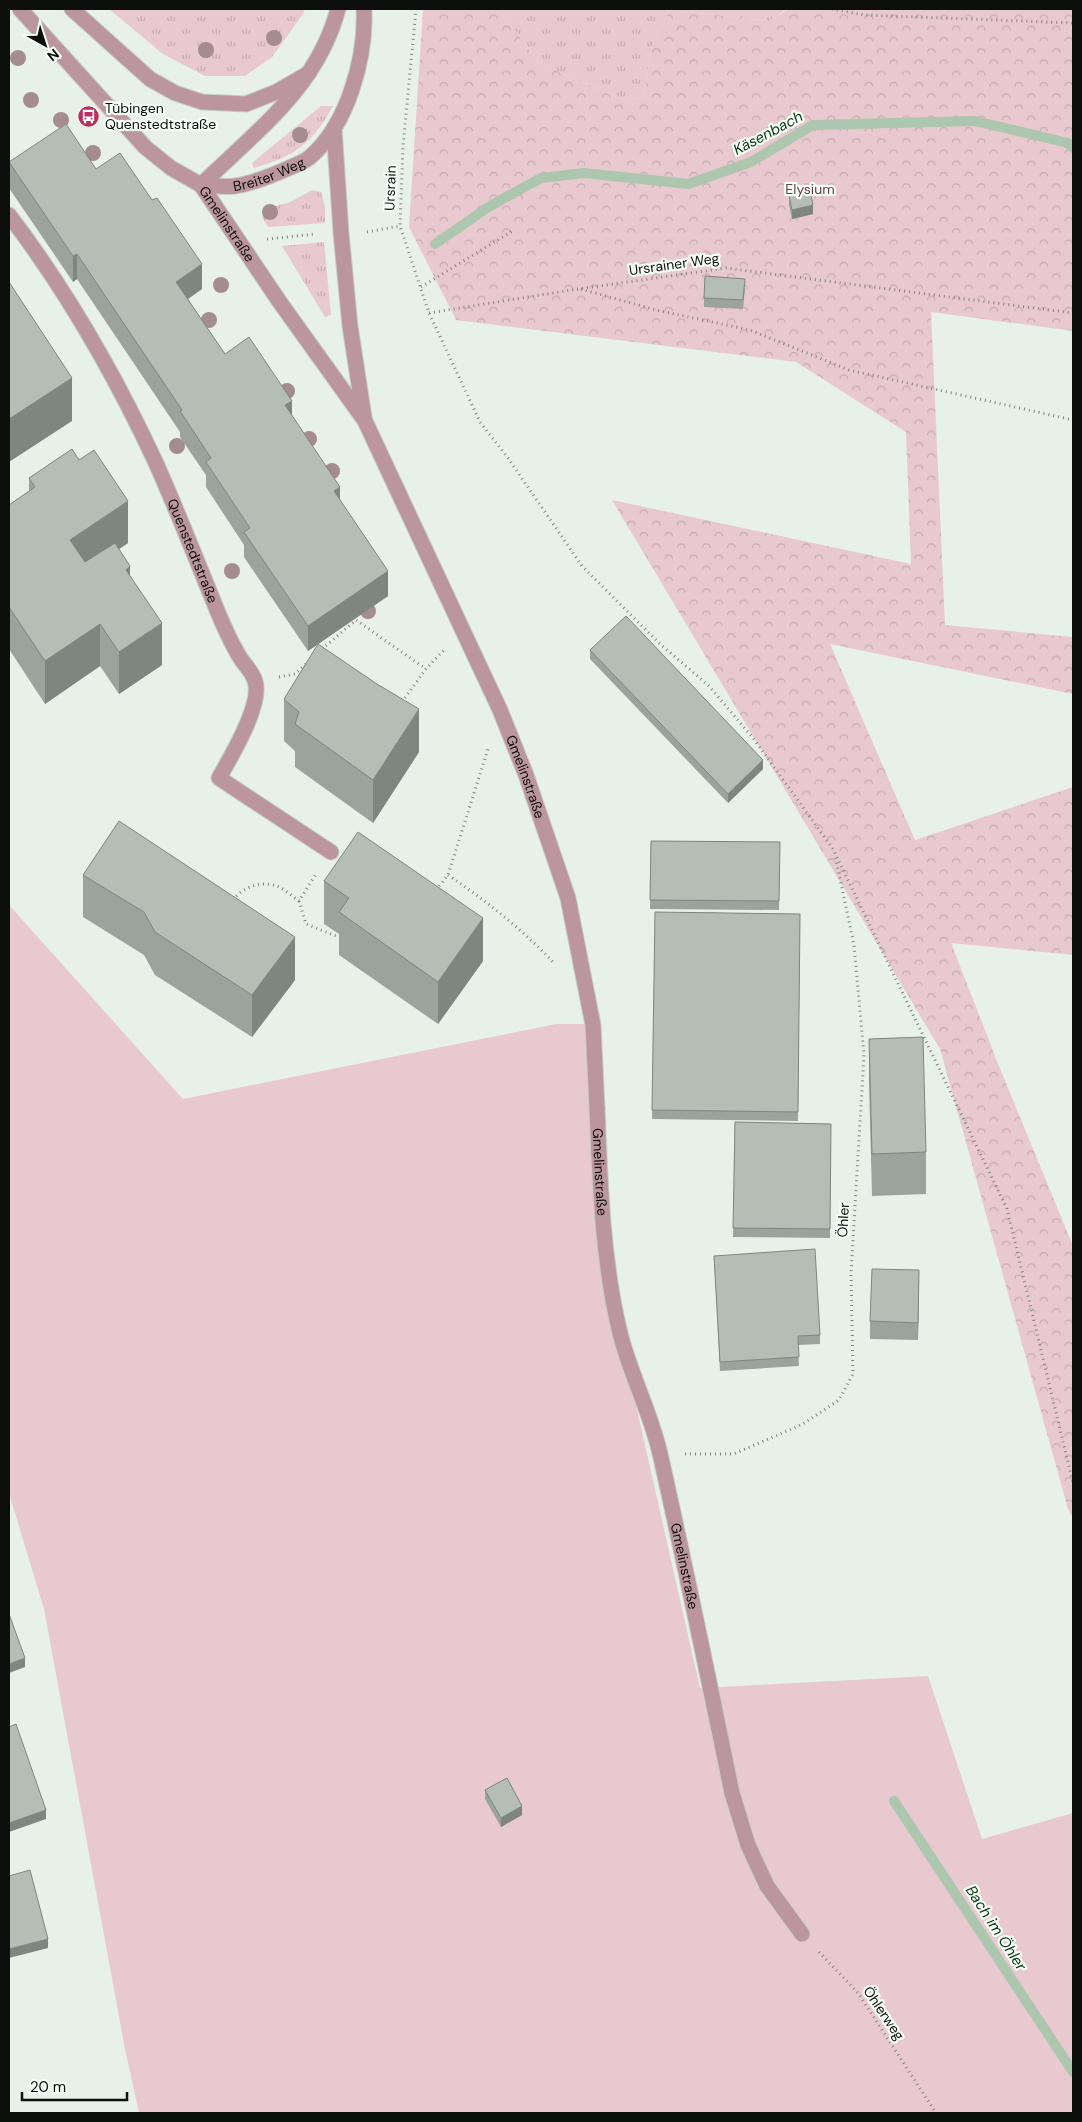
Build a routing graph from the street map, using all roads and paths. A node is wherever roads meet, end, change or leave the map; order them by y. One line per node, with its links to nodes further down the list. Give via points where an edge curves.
1 (20, 9): 10 (street, Gmelinstraße, via 146,147 171,168)
2 (72, 9): 8 (street, via 150,79 175,93 202,102 246,104 276,92)
3 (338, 9): 8 (street, Breiter Weg)
4 (364, 9): 9 (street, Breiter Weg, via 360,60 351,91)
5 (416, 9): 12 (path, Ursrain, via 403,146)
6 (832, 9): 7 (path, via 864,15)
7 (1073, 23)
8 (309, 72): 10 (street, Breiter Weg, via 277,114)
9 (334, 128): 10 (street, Breiter Weg, via 308,158 266,179 234,187); 22 (street, Gmelinstraße, via 350,326)
10 (201, 185): 22 (street, Gmelinstraße)
11 (9, 214): 29 (street, Quenstedtstraße, via 58,286 129,410 155,462 222,621 256,681 254,703 241,739 218,778)
12 (400, 226): 14 (path, Ursrain); 17 (path)
13 (514, 230): 17 (path)
14 (365, 232)
15 (324, 233): 16 (path)
16 (276, 238)
17 (421, 287): 19 (path)
18 (578, 289): 19 (path, Ursrainer Weg); 20 (path, Ursrainer Weg, via 726,268); 21 (path, via 750,330 849,370)
19 (429, 313): 28 (path, via 480,422 582,566 659,643 709,686 753,738)
20 (1073, 314)
21 (1073, 420)
22 (365, 421): 27 (street, Gmelinstraße)
23 (318, 652): 26 (path, via 356,620 426,669)
24 (314, 656): 25 (path)
25 (295, 674)
26 (401, 703)
27 (500, 710): 30 (path); 36 (street, Gmelinstraße, via 568,898 592,1025 602,1215 610,1286 619,1329)
28 (833, 849): 36 (path, Öhler, via 854,945 864,1055 851,1274 853,1374 839,1400 803,1424 734,1454); 37 (path, via 1007,1209)
29 (331, 852): 32 (path)
30 (448, 874): 31 (path); 35 (path, via 494,907)
31 (433, 895)
32 (299, 901): 33 (path, via 279,887 259,883 240,890); 34 (path, via 306,924)
33 (230, 903)
34 (349, 941)
35 (558, 968)
36 (661, 1455): 38 (street, Gmelinstraße, via 732,1793 748,1845 767,1886)
37 (1073, 1483)
38 (802, 1934): 39 (path, Öhlerweg, via 858,1993)
39 (936, 2113)

